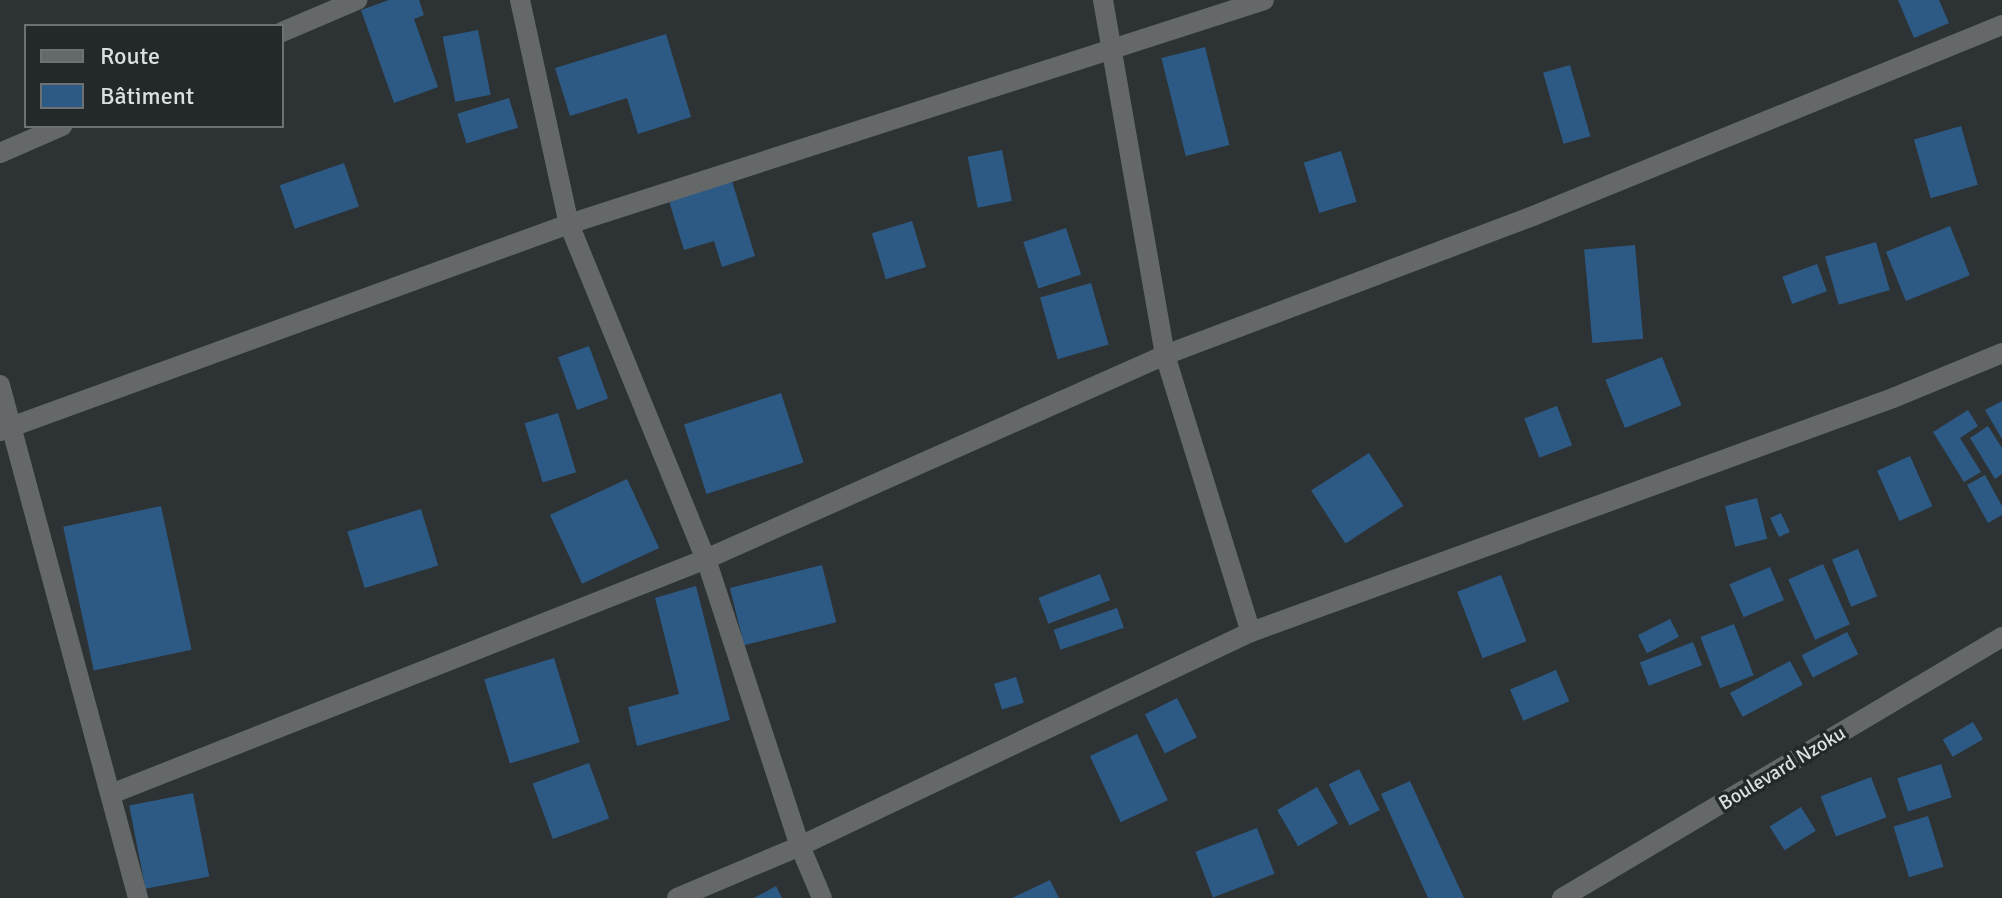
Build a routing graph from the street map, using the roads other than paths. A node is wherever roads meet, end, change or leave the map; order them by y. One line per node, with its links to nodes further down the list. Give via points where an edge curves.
1 (357, 0): 6 (street)
2 (520, 0): 10 (street)
3 (1103, 0): 7 (street)
4 (1264, 0): 7 (street)
5 (2002, 25): 12 (street, via 1533,216)
6 (284, 31)
7 (1111, 49): 10 (street); 12 (street)
8 (57, 128): 9 (street)
9 (0, 153)
10 (569, 224): 14 (street); 15 (street)
11 (2002, 353): 16 (street, via 1893,398)
12 (1165, 355): 15 (street); 16 (street)
13 (0, 385): 14 (street)
14 (5, 430): 18 (street)
15 (706, 559): 18 (street); 19 (street)
16 (1251, 632): 19 (street)
17 (2002, 637): 23 (street, Boulevard Nzoku)
18 (111, 794): 20 (street)
19 (800, 846): 21 (street); 22 (street)
20 (138, 898)
21 (677, 898)
22 (822, 898)
23 (1562, 898)

